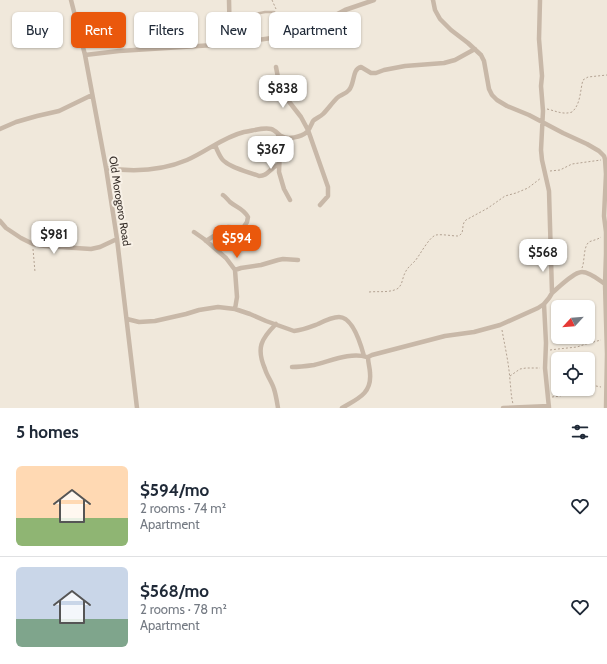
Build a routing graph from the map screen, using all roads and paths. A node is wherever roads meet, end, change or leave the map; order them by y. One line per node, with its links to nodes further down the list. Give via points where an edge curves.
1 (71, 0): 10 (street, Old Morogoro Road)
2 (229, 0): 6 (street)
3 (374, 0): 7 (street)
4 (433, 0): 9 (street, via 440,19)
5 (540, 0): 16 (street, via 539,39)
6 (229, 12)
7 (341, 12)
8 (206, 46): 10 (street)
9 (475, 49): 17 (street, via 484,61 492,95 507,106); 19 (street, via 444,63 405,66 376,73 358,68 349,90 337,98)
10 (85, 55): 15 (street, Old Morogoro Road)
11 (276, 67): 14 (street)
12 (607, 75): 16 (path, via 583,80 578,103 572,112 565,114)
13 (263, 82): 14 (street, via 276,87)
14 (283, 94): 19 (street)
15 (92, 95): 18 (street, via 59,111 16,122); 24 (street, Old Morogoro Road)
16 (543, 110): 17 (street)
17 (542, 122): 22 (street, via 587,144); 25 (street, via 540,150)
18 (0, 129)
19 (308, 130): 20 (street, via 294,138); 28 (street, via 328,187 328,196)
20 (278, 134): 21 (street, via 272,130 244,132); 23 (street)
21 (215, 145): 23 (street, via 226,163 259,176 264,176); 24 (street, via 168,166 126,171)
22 (606, 159): 25 (path, via 572,164); 30 (street)
23 (279, 164): 27 (street, via 281,180)
24 (106, 168): 32 (street, Old Morogoro Road)
25 (545, 174): 40 (path, via 528,188 505,196 466,220 461,235 434,236 406,270 398,288 384,292); 41 (street, via 549,191)
26 (223, 194): 33 (street, via 244,212 248,222 243,228 228,227)
27 (290, 200)
28 (320, 205)
29 (0, 221): 34 (street)
30 (606, 231): 38 (path, via 602,237 587,244 584,262); 39 (street)
31 (194, 232): 33 (street)
32 (117, 238): 34 (street, via 90,249); 44 (street, Old Morogoro Road)
33 (206, 241): 36 (street, via 226,258)
34 (32, 244): 37 (path)
35 (298, 260): 36 (street, via 283,259)
36 (234, 270): 43 (street, via 237,297)
37 (35, 272)
38 (578, 273): 39 (street, via 586,273); 41 (street)
39 (605, 284): 47 (street)
40 (369, 292)
41 (552, 293): 42 (street)
42 (544, 304): 46 (street); 48 (street)
43 (235, 309): 44 (street, via 218,307 154,321 139,322); 45 (street)
44 (127, 319): 58 (street, Old Morogoro Road)
45 (276, 324): 49 (street, via 290,330 299,330 331,319 345,318 353,328); 59 (street, via 263,340 260,354 274,389)
46 (500, 325): 49 (street, via 445,336); 52 (path)
47 (607, 339): 48 (path); 54 (street)
48 (546, 352): 51 (street)
49 (366, 357): 50 (street, via 347,356 314,365); 60 (street, via 370,374 369,387 361,396)
50 (292, 367)
51 (545, 367): 52 (path, via 520,369); 56 (street)
52 (510, 376): 62 (path)
53 (595, 386): 54 (path)
54 (607, 390): 63 (street)
55 (553, 396): 56 (path)
56 (548, 399): 57 (street)
57 (549, 407): 62 (street)
58 (137, 408)
59 (278, 408)
60 (342, 408)
61 (502, 408): 62 (street)
62 (514, 408)
63 (606, 408)

